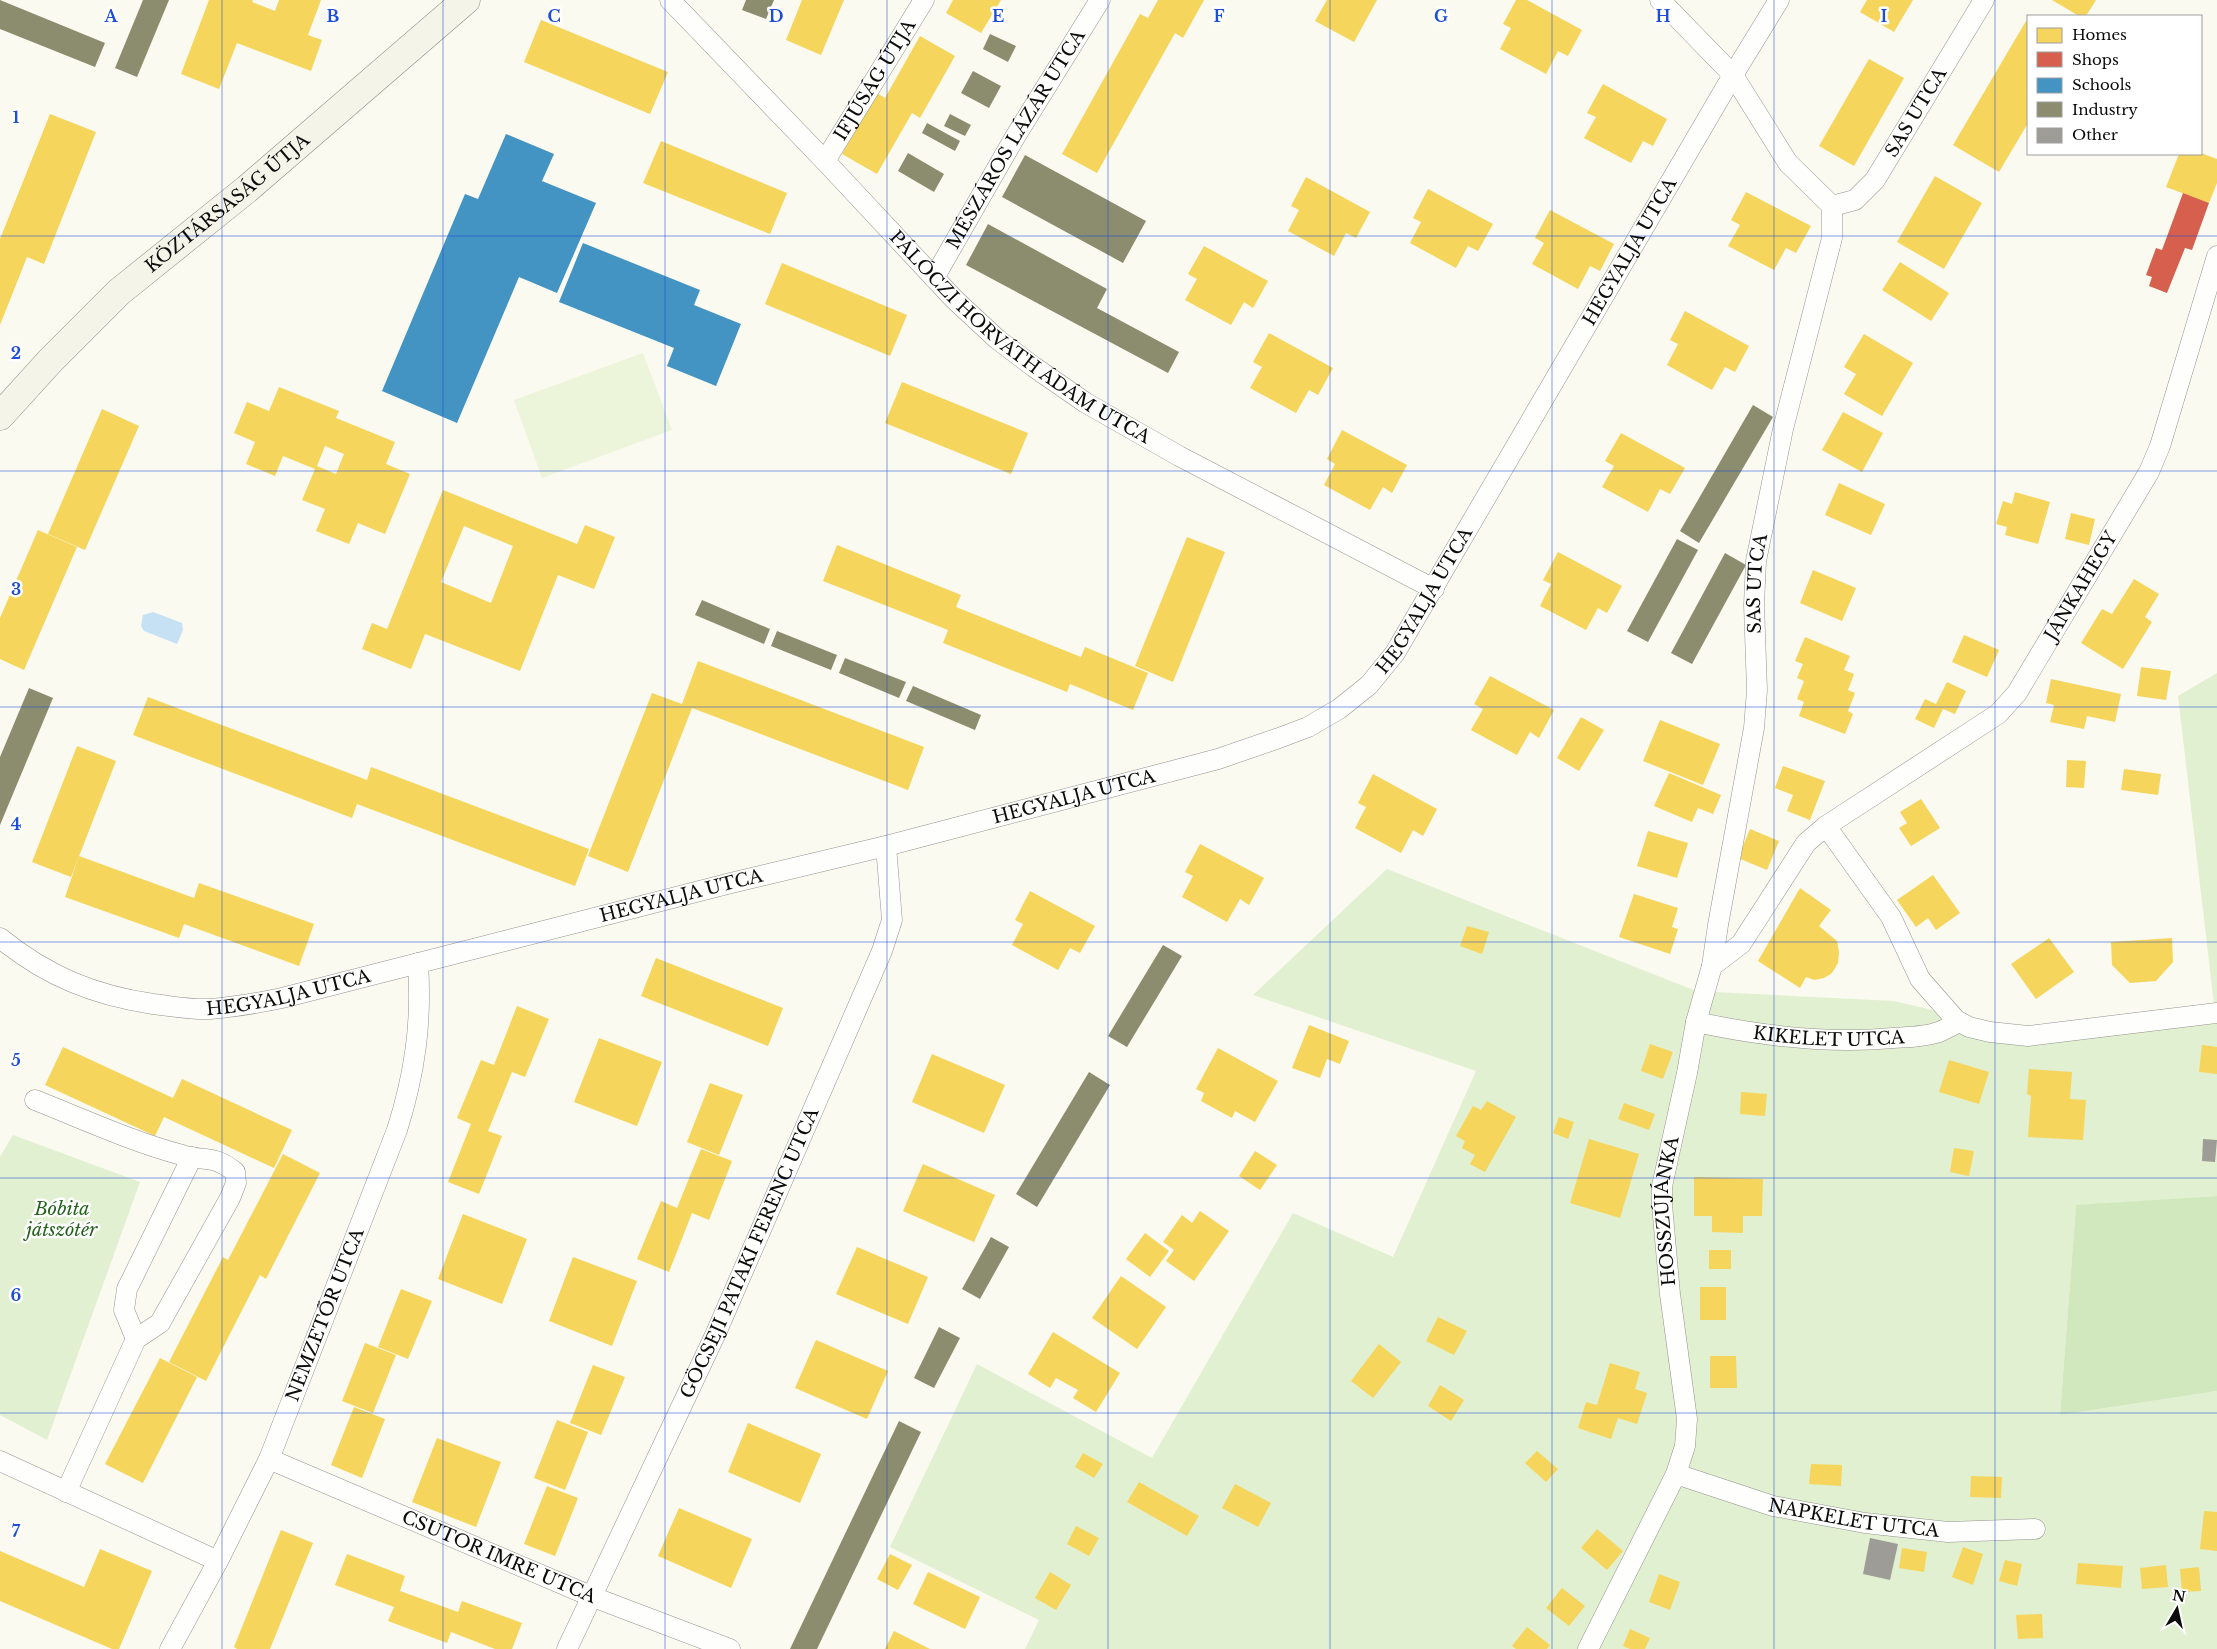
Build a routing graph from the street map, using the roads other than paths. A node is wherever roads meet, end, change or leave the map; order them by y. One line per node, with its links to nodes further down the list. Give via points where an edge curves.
1 (466, 0): 13 (street, KÖZTÁRSASÁG ÚTJA, via 247,189 119,292)
2 (670, 0): 9 (street, PÁLÓCZI HORVÁTH ÁDÁM UTCA)
3 (924, 0): 9 (street, IFJÚSÁG ÚTJA)
4 (1100, 0): 12 (street, MÉSZÁROS LÁZÁR UTCA, via 1015,137)
5 (1660, 0): 8 (street)
6 (1779, 0): 8 (street, HEGYALJA UTCA)
7 (1984, 0): 10 (street, SAS UTCA, via 1875,180 1855,200)
8 (1732, 75): 10 (street, via 1788,163); 14 (street, HEGYALJA UTCA)
9 (825, 161): 12 (street, PÁLÓCZI HORVÁTH ÁDÁM UTCA)
10 (1832, 206): 19 (street, SAS UTCA, via 1830,247 1783,429 1756,562 1757,690 1754,728)
11 (2217, 256): 15 (street, JÁNKAHEGY, via 2160,446 2149,472 2017,693 1998,714)
12 (934, 278): 14 (street, PÁLÓCZI HORVÁTH ÁDÁM UTCA, via 997,338 1086,403 1179,456)
13 (0, 416)
14 (1434, 589): 16 (street, HEGYALJA UTCA, via 1384,669 1356,697 1308,726 1218,759)
15 (1826, 826): 19 (street, via 1806,843 1741,944); 22 (street, via 1891,917 1920,979)
16 (886, 846): 18 (street, HEGYALJA UTCA); 32 (street, GÖCSEJI PATAKI FERENC UTCA, via 892,920 882,951 716,1333)
17 (0, 938): 18 (street, HEGYALJA UTCA, via 20,954 83,988 116,998 208,1009 255,1004)
18 (418, 963): 26 (street, NEMZETŐR UTCA, via 420,1021 408,1096)
19 (1712, 966): 21 (street, HOSSZÚJÁNKA)
20 (2217, 1013): 22 (street, via 2028,1036 1990,1032)
21 (1696, 1022): 22 (street, KIKELET UTCA, via 1744,1032 1864,1041 1916,1037); 28 (street, HOSSZÚJÁNKA, via 1662,1186 1670,1294 1687,1419 1685,1446)
22 (1960, 1022)
23 (35, 1100): 24 (street, via 140,1141)
24 (192, 1157): 25 (street, via 127,1289 124,1310); 25 (street, via 211,1158 226,1165 235,1172 236,1184 160,1323)
25 (136, 1339): 29 (street)
26 (269, 1459): 31 (street, NEMZETŐR UTCA); 32 (street, CSUTOR IMRE UTCA)
27 (0, 1461): 29 (street)
28 (1676, 1474): 30 (street, NAPKELET UTCA, via 1774,1506 1865,1523 1948,1532); 36 (street, HOSSZÚJÁNKA)
29 (66, 1492): 31 (street)
30 (2035, 1529)
31 (218, 1561): 33 (street, NEMZETŐR UTCA)
32 (593, 1597): 34 (street, GÖCSEJI PATAKI FERENC UTCA); 35 (street, CSUTOR IMRE UTCA)
33 (170, 1649)
34 (567, 1649)
35 (730, 1649)
36 (1588, 1649)

